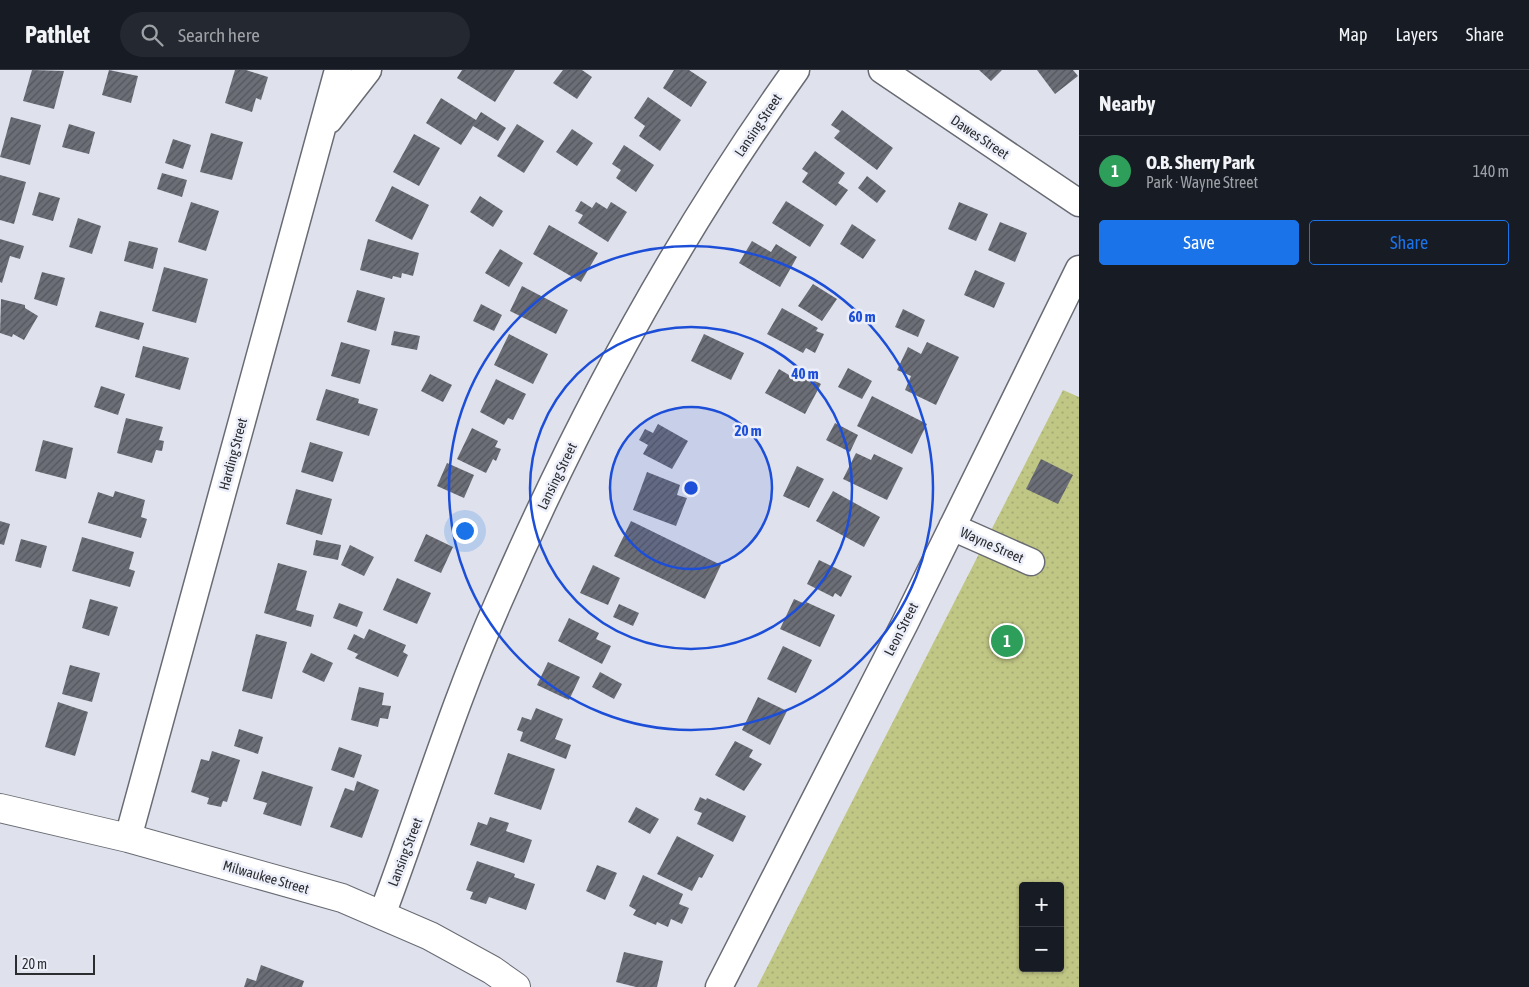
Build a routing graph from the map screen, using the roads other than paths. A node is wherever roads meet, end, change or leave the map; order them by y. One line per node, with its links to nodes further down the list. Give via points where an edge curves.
1 (338, 70): 5 (street, Harding Street)
2 (368, 70): 5 (street)
3 (796, 70): 12 (street, Lansing Street, via 697,218 640,314 588,412 497,605 459,700)
4 (882, 70): 6 (street, Dawes Street)
5 (321, 131): 11 (street, Harding Street)
6 (1079, 203)
7 (1079, 269): 8 (street, Leon Street)
8 (952, 527): 9 (street, Wayne Street); 14 (street, Leon Street)
9 (1031, 562)
10 (0, 808): 11 (street, Milwaukee Street)
11 (128, 838): 12 (street, Milwaukee Street, via 342,898)
12 (382, 915): 13 (street, Milwaukee Street, via 430,936)
13 (516, 987)
14 (718, 987)

